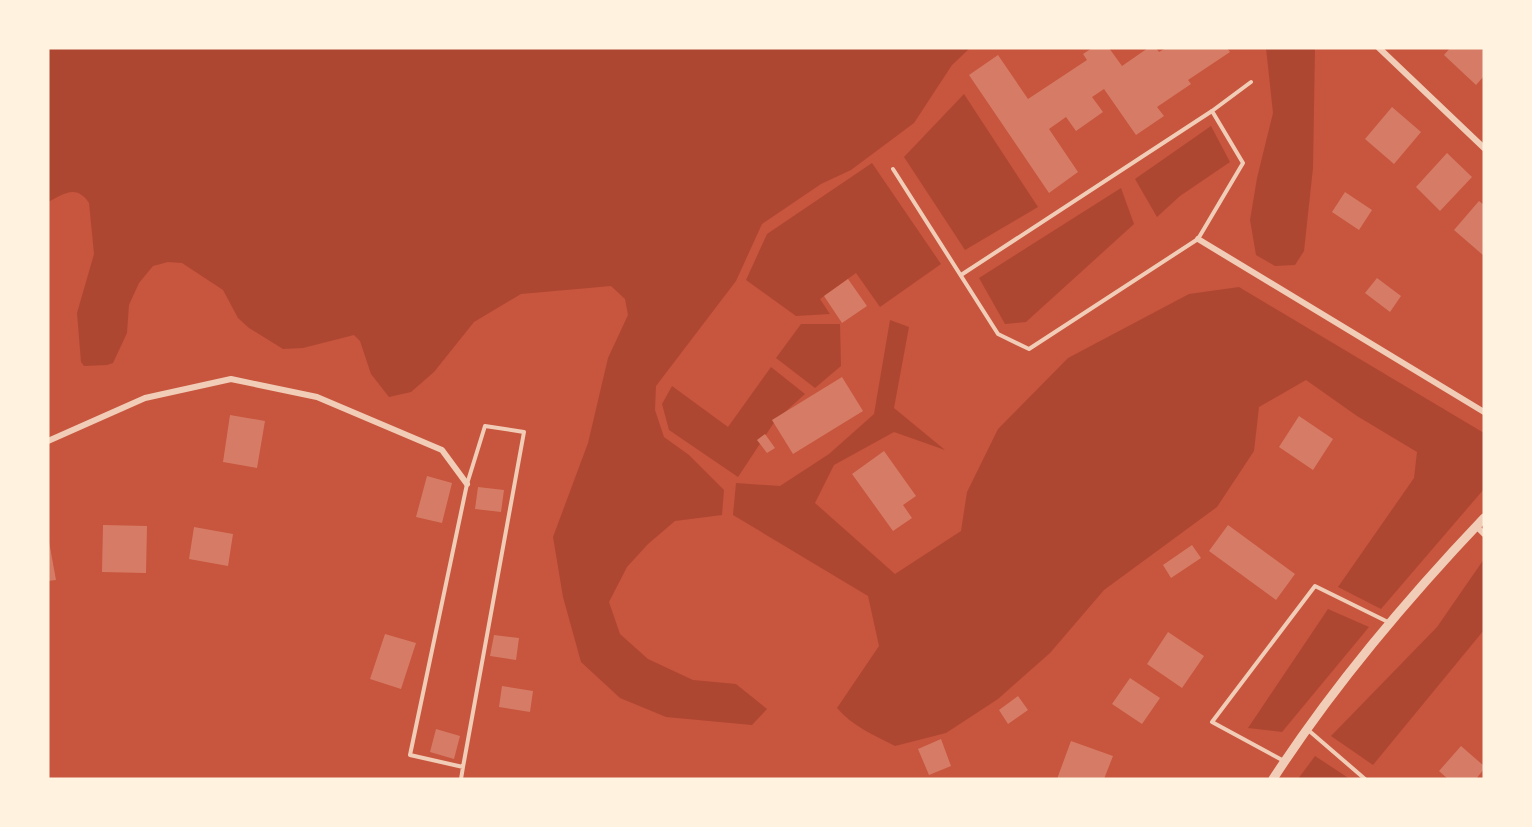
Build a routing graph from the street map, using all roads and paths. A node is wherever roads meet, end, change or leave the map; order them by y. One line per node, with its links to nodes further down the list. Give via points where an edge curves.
1 (1379, 48): 4 (street)
2 (1251, 82): 3 (lane)
3 (1212, 111): 6 (lane, via 1243,163); 7 (lane)
4 (1484, 148)
5 (893, 169): 7 (lane)
6 (1198, 239): 7 (lane, via 1029,349 998,334); 8 (street)
7 (960, 275)
8 (1484, 412)
9 (48, 441): 10 (street, via 145,398 231,379 317,397 442,450)
10 (467, 484): 17 (lane, via 410,755); 17 (lane, via 485,426 524,432)
11 (1484, 518): 12 (street)
12 (1476, 526): 13 (street); 14 (street)
13 (1484, 534)
14 (1389, 623): 15 (street); 16 (lane, via 1315,586 1212,722)
15 (1306, 729): 16 (street); 20 (lane)
16 (1284, 762): 19 (street)
17 (463, 767): 18 (lane)
18 (460, 779)
19 (1273, 779)
20 (1365, 779)

